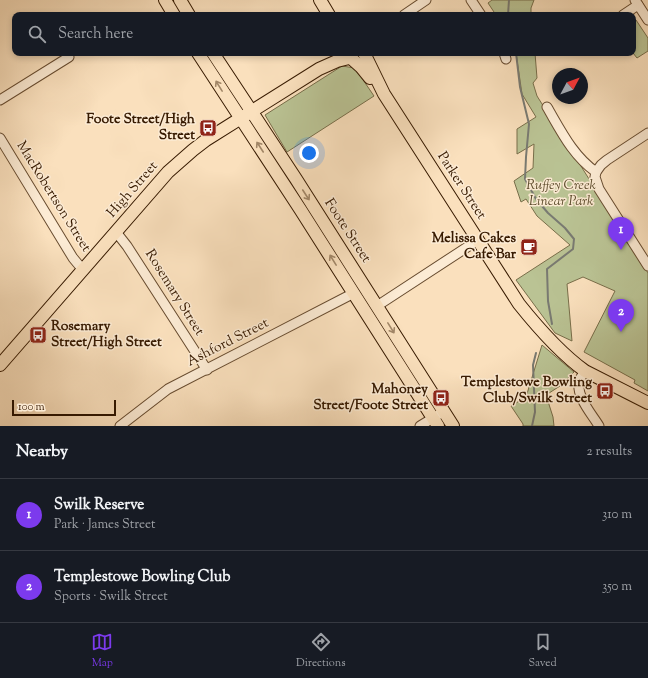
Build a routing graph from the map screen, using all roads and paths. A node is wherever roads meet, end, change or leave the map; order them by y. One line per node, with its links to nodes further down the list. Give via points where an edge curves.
1 (165, 0): 8 (main road)
2 (180, 0): 9 (main road)
3 (320, 0): 10 (main road)
4 (328, 0): 11 (main road)
5 (426, 0): 12 (street)
6 (471, 0): 13 (street)
7 (637, 3): 14 (street); 15 (street)
8 (172, 12)
9 (187, 12)
10 (327, 12)
11 (334, 12)
12 (408, 12)
13 (479, 12)
14 (626, 12)
15 (648, 20)
16 (200, 56): 28 (main road, Foote Street, one-way to 16)
17 (216, 56): 27 (main road, Foote Street)
18 (334, 56): 23 (main road, High Street)
19 (361, 56): 22 (main road, High Street)
20 (365, 56): 24 (main road, Parker Street)
21 (69, 57): 25 (street)
22 (348, 57): 23 (main road, High Street); 24 (main road, Parker Street, via 362,67)
23 (320, 69): 27 (main road, High Street)
24 (384, 94): 33 (main road, Parker Street)
25 (0, 100)
26 (547, 107): 31 (street, via 573,151)
27 (252, 112): 28 (main road, High Street); 37 (main road, Foote Street, one-way to 37)
28 (241, 119): 32 (main road, High Street, via 206,140 181,160); 36 (main road, Foote Street, one-way to 28)
29 (648, 133): 31 (street, via 601,165)
30 (0, 138): 35 (street, MacRobertson Street, via 73,258)
31 (596, 172): 34 (street, via 599,189)
32 (116, 232): 35 (main road, High Street); 39 (street, Rosemary Street)
33 (478, 240): 37 (street); 40 (main road, Parker Street, via 519,304 538,328)
34 (648, 266)
35 (83, 270): 38 (main road, High Street)
36 (354, 293): 39 (street, Ashford Street); 43 (main road, Foote Street)
37 (377, 306): 42 (main road, Foote Street, one-way to 42)
38 (0, 365)
39 (206, 370): 44 (street, Ashford Street, via 167,390)
40 (585, 371): 41 (main road, Parker Street); 47 (street, via 579,380 579,390)
41 (648, 403)
42 (444, 411): 43 (street); 46 (main road, Foote Street)
43 (435, 422): 45 (street)
44 (120, 426)
45 (420, 426)
46 (453, 426)
47 (599, 426)

